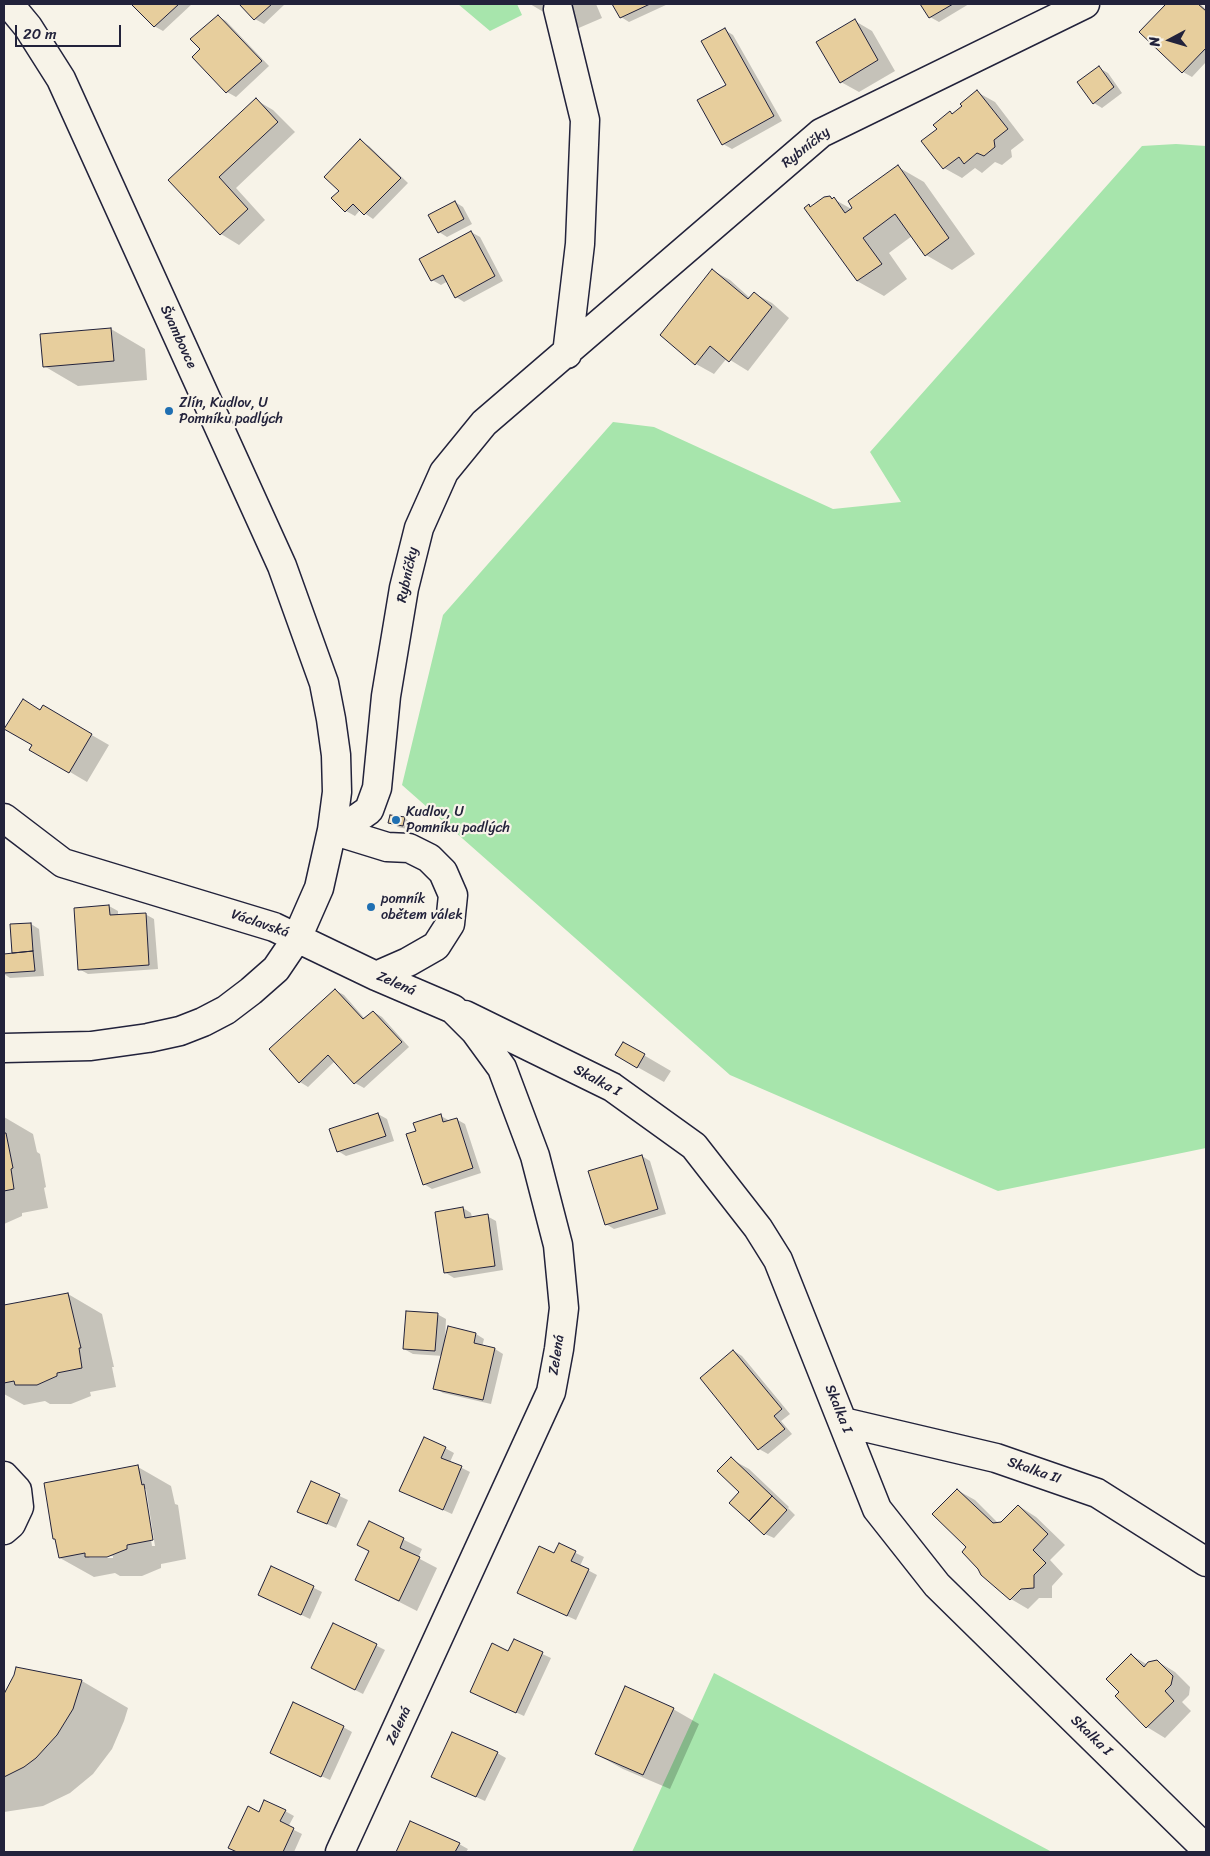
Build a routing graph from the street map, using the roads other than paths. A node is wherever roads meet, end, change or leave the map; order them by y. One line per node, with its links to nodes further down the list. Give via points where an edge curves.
1 (9, 4): 6 (street, Švambovce, via 28,27 61,79 282,566 324,683 331,719 337,792)
2 (1085, 4): 4 (street, Rybníčky, via 821,133)
3 (558, 9): 4 (street, via 585,120 580,244)
4 (567, 354): 6 (street, Rybníčky, via 484,423 444,472 419,528 404,588 386,696 377,788 369,810)
5 (4, 818): 7 (street, Václavská, via 63,863 274,927)
6 (332, 830): 7 (street, Švambovce, via 319,888); 8 (street, via 387,847 409,848 429,858 443,872 453,895 450,924 436,946)
7 (298, 938): 8 (street, Zelená); 10 (street, Václavská, via 276,969 251,992 226,1010 180,1031 91,1046)
8 (376, 976): 9 (street, Zelená)
9 (453, 1009): 11 (street, Skalka I, via 612,1087 694,1146 758,1228 778,1260); 16 (street, Zelená, via 502,1068 536,1156 558,1246 564,1308 559,1349 551,1392)
10 (4, 1048)
11 (843, 1422): 14 (street, Skalka II, via 996,1458 1097,1493); 15 (street, Skalka I, via 877,1509 936,1585)
12 (4, 1476): 13 (street, via 17,1490 19,1507 11,1524)
13 (4, 1530)
14 (1206, 1562)
15 (1206, 1849)
16 (340, 1852)

